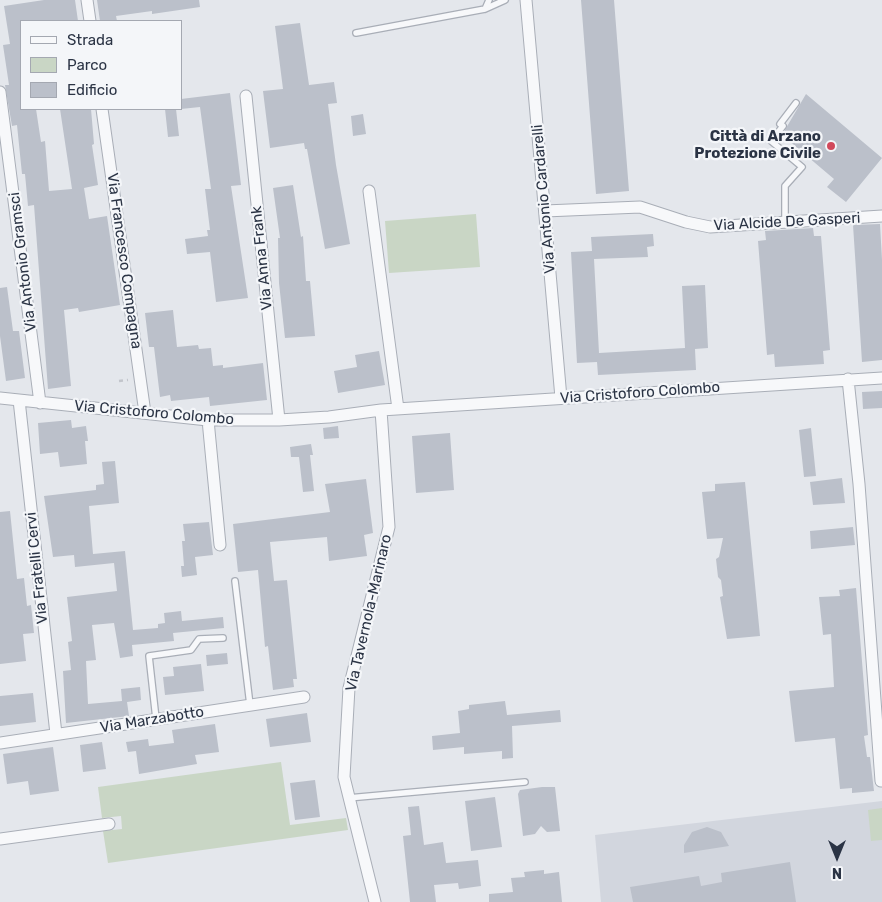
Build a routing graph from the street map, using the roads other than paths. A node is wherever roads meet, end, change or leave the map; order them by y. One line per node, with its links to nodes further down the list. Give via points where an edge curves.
1 (87, 0): 6 (street)
2 (489, 0): 5 (lane)
3 (505, 0): 5 (lane)
4 (524, 2): 13 (street, Via Antonio Cardarelli)
5 (485, 9): 7 (lane)
6 (90, 20)
7 (356, 33)
8 (0, 92): 21 (street, Via Antonio Gramsci)
9 (246, 96): 26 (street, Via Anna Frank)
10 (796, 104): 15 (lane, via 771,141 802,167 784,186)
11 (102, 110): 24 (street, Via Francesco Compagna)
12 (369, 191): 22 (street)
13 (545, 211): 15 (street, Via Alcide De Gasperi, via 640,207 710,227); 19 (street, Via Antonio Cardarelli)
14 (882, 216): 15 (street, Via Alcide De Gasperi)
15 (785, 222)
16 (882, 378): 17 (street, Via Cristoforo Colombo)
17 (848, 379): 19 (street, Via Cristoforo Colombo); 36 (street)
18 (0, 398): 20 (street, Via Cristoforo Colombo)
19 (562, 398): 22 (street, Via Cristoforo Colombo)
20 (19, 400): 21 (street, Via Cristoforo Colombo); 33 (street, Via Fratelli Cervi)
21 (40, 403): 24 (street, Via Cristoforo Colombo)
22 (398, 409): 23 (street, Via Cristoforo Colombo)
23 (381, 410): 26 (street, Via Cristoforo Colombo); 37 (street, Via Tavernola-Marinaro, via 389,527 350,688 344,777)
24 (145, 413): 25 (street, Via Cristoforo Colombo)
25 (208, 420): 26 (street, Via Cristoforo Colombo); 27 (street)
26 (279, 420)
27 (220, 545)
28 (236, 581): 31 (lane)
29 (223, 638): 32 (lane, via 199,639 191,650 149,656)
30 (304, 697): 31 (street, Via Marzabotto)
31 (250, 705): 32 (street, Via Marzabotto)
32 (156, 719): 33 (street, Via Marzabotto)
33 (56, 734): 34 (street, Via Marzabotto)
34 (0, 743)
35 (525, 782): 37 (lane)
36 (881, 782)
37 (348, 798): 40 (street, Via Tavernola-Marinaro)
38 (109, 824): 39 (street)
39 (0, 839)
40 (375, 902)

